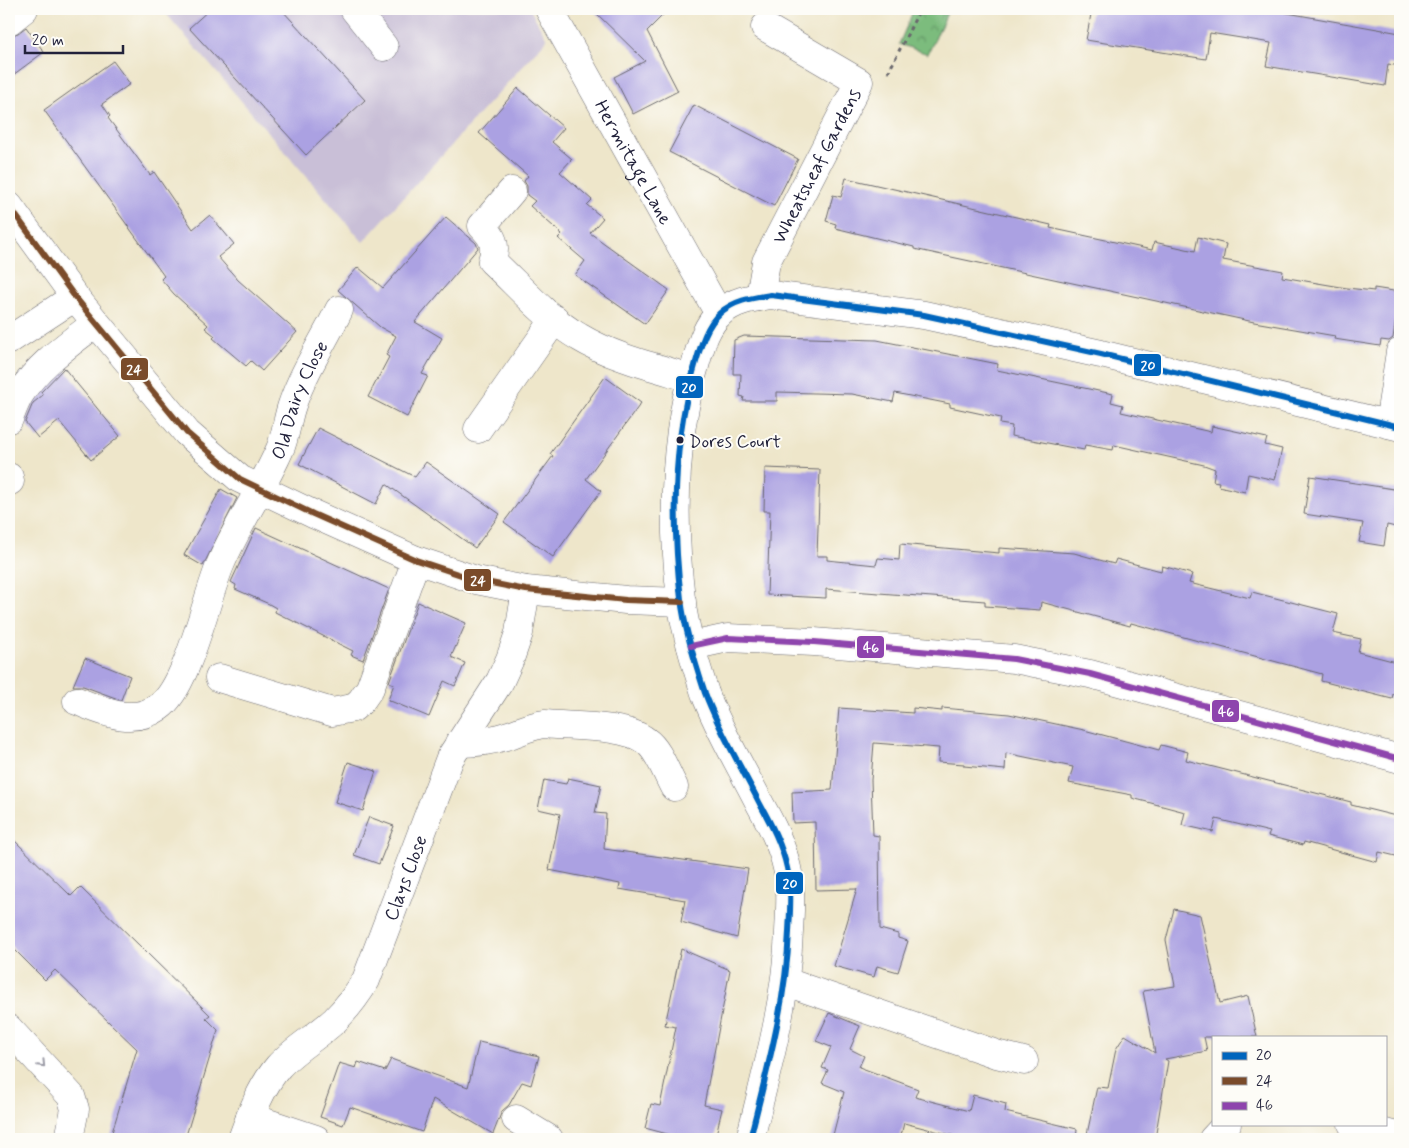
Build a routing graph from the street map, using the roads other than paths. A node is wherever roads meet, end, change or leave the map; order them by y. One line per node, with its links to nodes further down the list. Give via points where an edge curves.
1 (24, 9): 4 (street)
2 (354, 9): 6 (street)
3 (549, 9): 13 (street, Hermitage Lane)
4 (9, 21)
5 (765, 27): 9 (street, Wheatsheaf Gardens, via 859,82 766,262)
6 (384, 47)
7 (512, 191): 12 (street, via 482,226 492,236 495,252 492,261)
8 (9, 206): 10 (street)
9 (760, 296): 13 (street, via 736,303); 19 (street, via 782,296 924,315 1101,354)
10 (75, 297): 14 (street); 15 (street)
11 (340, 310): 21 (street, Old Dairy Close, via 292,404 281,447)
12 (546, 311): 17 (street, via 579,338); 20 (street)
13 (719, 314): 17 (street, via 701,344)
14 (96, 323): 18 (street, via 36,374 19,395); 21 (street, via 187,433 240,479)
15 (9, 340)
16 (1400, 352): 19 (street)
17 (691, 378): 24 (street, via 678,463 676,542)
18 (9, 420)
19 (1394, 426)
20 (478, 429)
21 (259, 488): 22 (street); 27 (street, Old Dairy Close, via 221,563 188,659 168,697 154,709 127,717 116,716)
22 (416, 560): 23 (street, via 476,580); 26 (street, via 370,688 353,708 332,712)
23 (526, 590): 24 (street); 28 (street, Clays Close, via 519,633 510,659 500,681)
24 (682, 602): 25 (street)
25 (691, 646): 29 (street, via 728,638 1014,659 1090,674); 31 (street, via 706,694 775,832 787,867 791,900)
26 (219, 678)
27 (77, 700)
28 (459, 743): 30 (street, via 493,740 544,724 624,731 642,738 652,747); 37 (street, Clays Close, via 450,758 366,980 334,1020 280,1065 268,1080)
29 (1400, 759)
30 (674, 787)
31 (786, 982): 33 (street); 42 (street)
32 (9, 1029): 39 (street, one-way to 39, via 71,1096 75,1109)
33 (1024, 1061)
34 (516, 1119): 41 (street)
35 (1225, 1126): 43 (street)
36 (1359, 1126): 38 (street)
37 (246, 1128): 40 (street)
38 (1400, 1137)
39 (69, 1139)
40 (316, 1139)
41 (549, 1139)
42 (750, 1139)
43 (1213, 1139)

